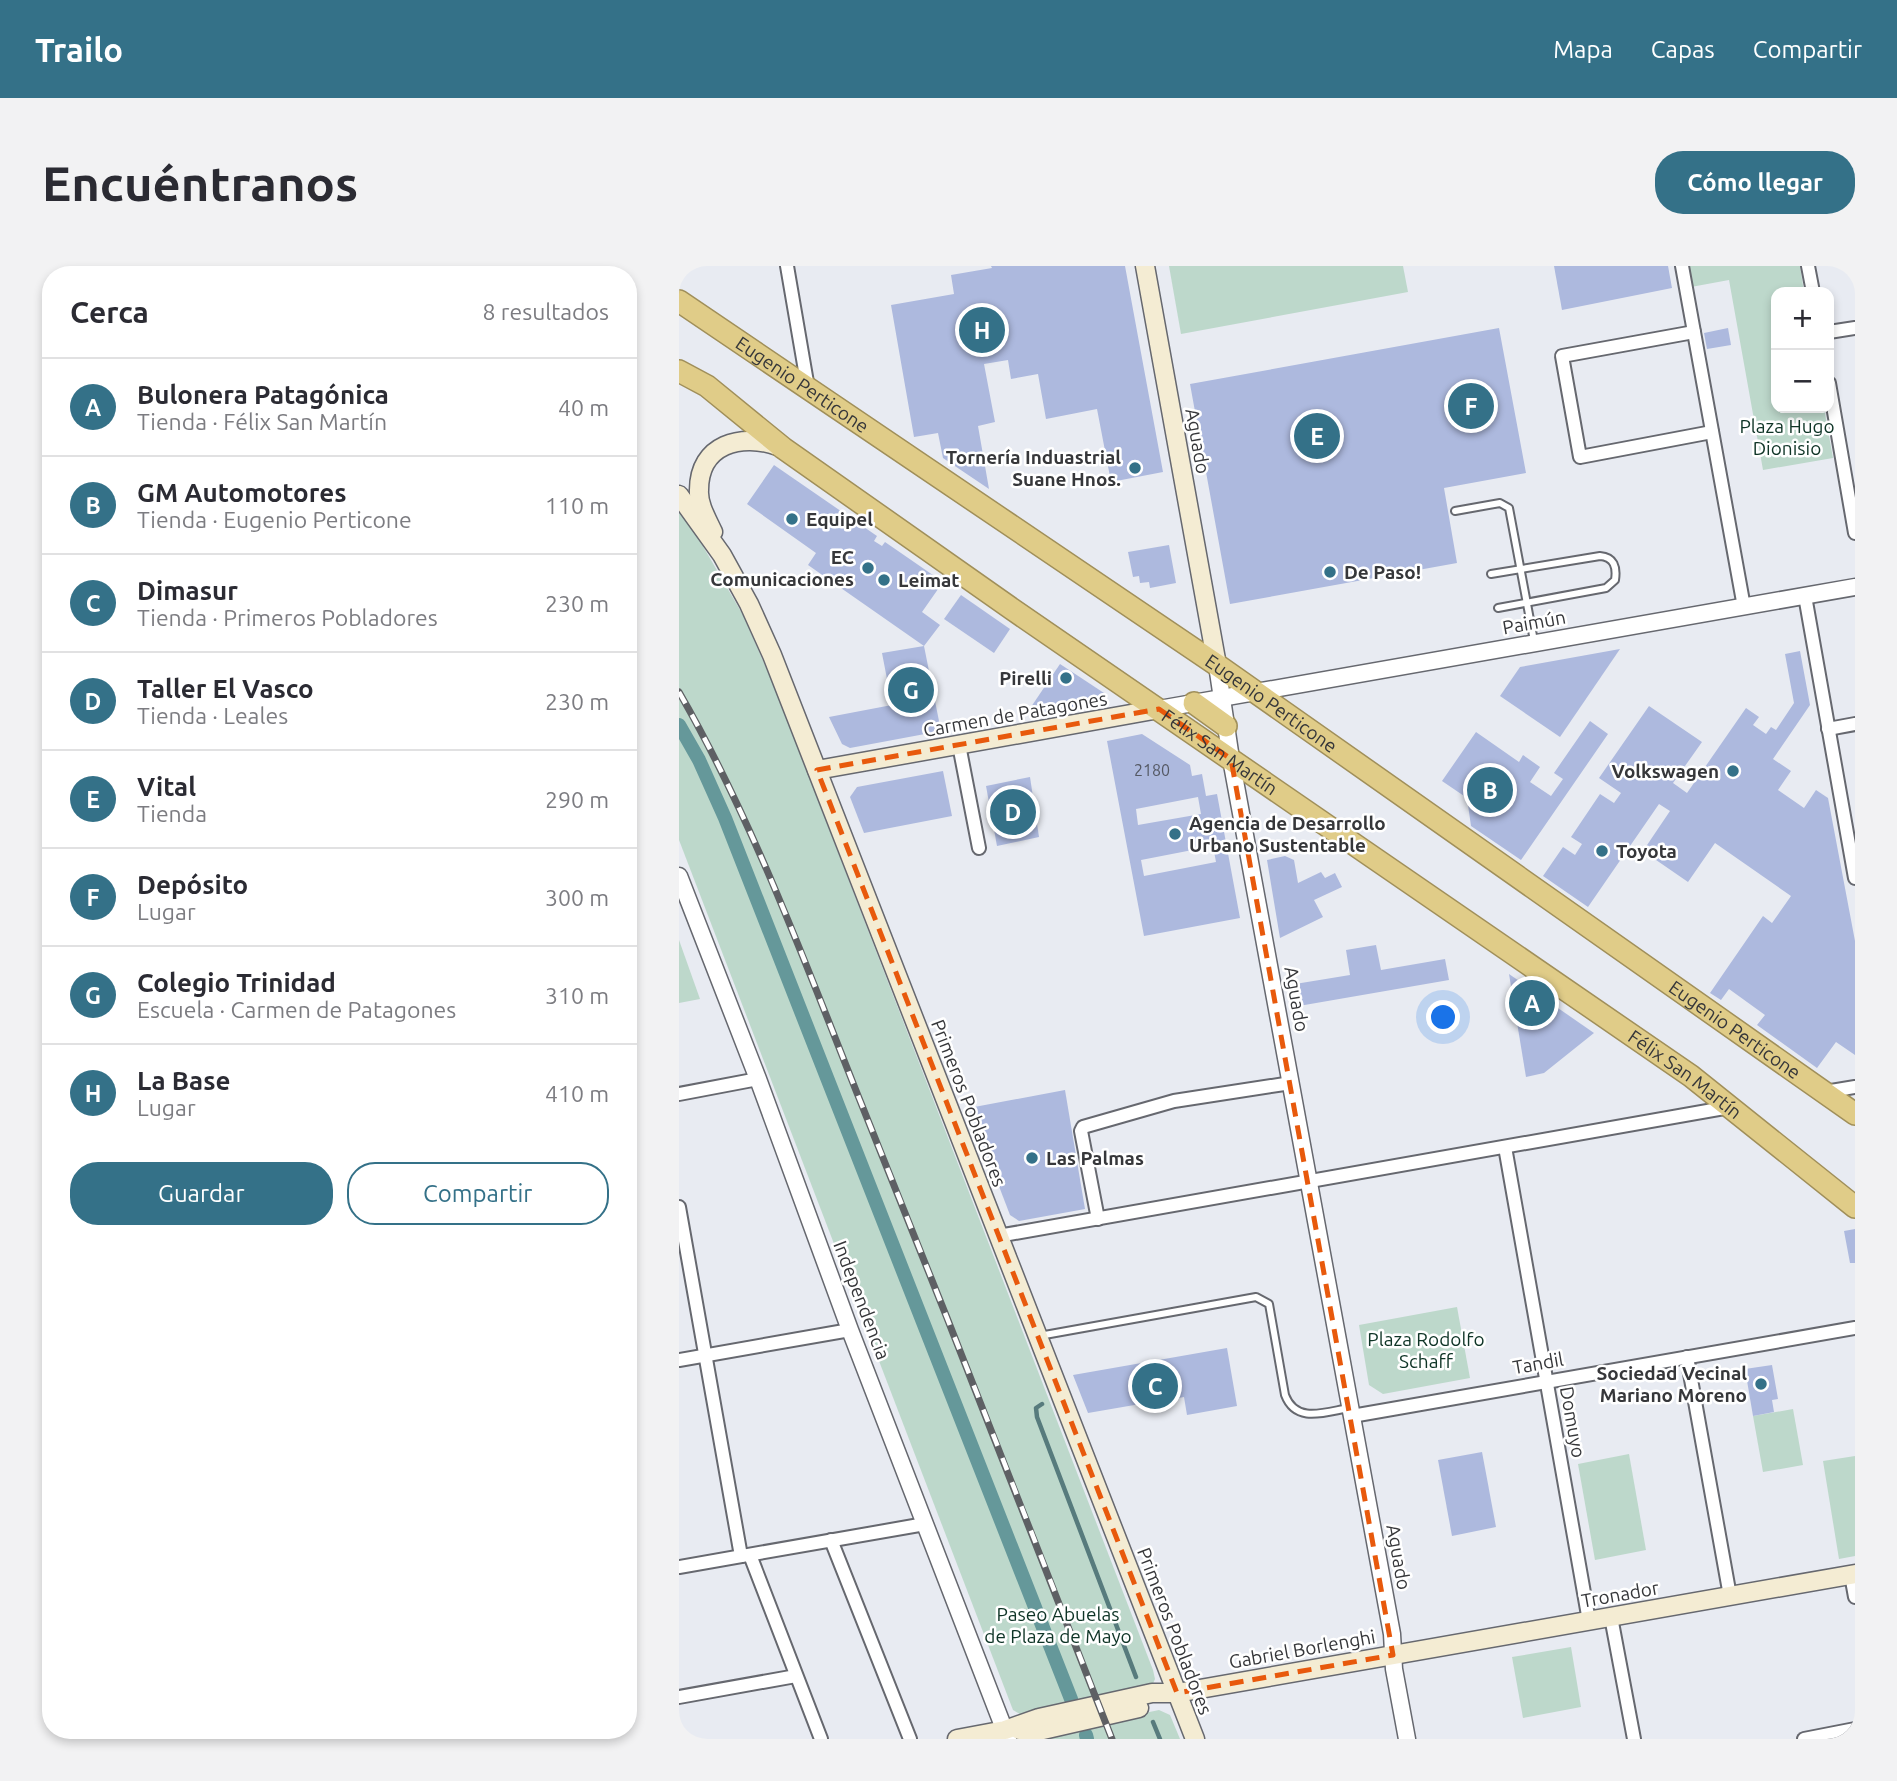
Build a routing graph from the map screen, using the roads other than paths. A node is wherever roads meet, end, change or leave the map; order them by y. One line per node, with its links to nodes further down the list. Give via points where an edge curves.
1 (787, 266): 11 (street)
2 (1146, 266): 28 (main road, Aguado)
3 (1682, 266): 9 (street)
4 (1808, 266): 5 (street)
5 (1812, 287)
6 (679, 301): 11 (highway, Eugenio Perticone)
7 (1855, 328): 8 (street)
8 (1834, 331)
9 (1694, 332): 13 (street); 13 (street, via 1562,356 1580,457)
10 (679, 371): 14 (highway, Félix San Martín, via 717,393)
11 (808, 388): 28 (highway, Eugenio Perticone)
12 (1834, 402): 15 (street)
13 (1712, 432): 25 (street)
14 (783, 448): 19 (main road, Félix San Martín, via 759,441 738,442 722,447 707,460 700,500); 32 (highway, Félix San Martín)
15 (1848, 456): 18 (street)
16 (679, 495): 19 (main road, Primeros Pobladores)
17 (1455, 511): 20 (lane, via 1507,505)
18 (1855, 533)
19 (722, 555): 38 (main road, Primeros Pobladores, via 761,630)
20 (1521, 569): 21 (lane); 24 (lane); 24 (lane, via 1600,556 1607,556 1615,568 1615,580 1606,588)
21 (1491, 573)
22 (1855, 587): 23 (street, Paimún)
23 (1805, 596): 25 (street, Paimún); 35 (street)
24 (1527, 602): 26 (lane); 27 (lane)
25 (1744, 607): 27 (street, Paimún)
26 (1498, 608)
27 (1535, 643): 29 (street, Paimún)
28 (1217, 665): 29 (highway, Eugenio Perticone); 30 (street, Aguado)
29 (1255, 692): 30 (street, Paimún); 45 (highway, Eugenio Perticone)
30 (1221, 698): 31 (street, Carmen de Patagones); 34 (street, Aguado)
31 (1194, 703): 32 (street, Carmen de Patagones); 34 (highway)
32 (1159, 709): 36 (main road, Carmen de Patagones); 37 (highway, Félix San Martín)
33 (1855, 724): 35 (street)
34 (1226, 726): 37 (street, Aguado)
35 (1828, 729): 41 (street)
36 (959, 745): 38 (main road, Carmen de Patagones); 39 (street)
37 (1231, 758): 43 (street, Aguado); 47 (highway, Félix San Martín)
38 (817, 771): 54 (main road, Primeros Pobladores)
39 (979, 848)
40 (679, 876): 42 (street, Independencia)
41 (1855, 878)
42 (758, 1079): 46 (street); 56 (street, Independencia)
43 (1291, 1083): 50 (street, Aguado); 53 (street, via 1174,1101 1083,1127)
44 (1855, 1087): 45 (street)
45 (1825, 1091): 48 (highway, Eugenio Perticone)
46 (679, 1094)
47 (1731, 1107): 49 (street); 52 (highway, Félix San Martín)
48 (1855, 1114)
49 (1505, 1147): 50 (street); 61 (street, Domuyo)
50 (1309, 1181): 53 (street); 62 (street, Aguado)
51 (679, 1207): 58 (street)
52 (1855, 1207)
53 (1098, 1219): 54 (street)
54 (998, 1236): 57 (main road, Primeros Pobladores)
55 (1855, 1328): 59 (street, Tandil)
56 (850, 1330): 58 (street); 63 (street, Independencia)
57 (1037, 1336): 62 (lane, via 1256,1297 1269,1304 1285,1395 1292,1408 1309,1415); 74 (main road, Primeros Pobladores)
58 (705, 1355): 60 (street); 65 (street)
59 (1687, 1357): 61 (street, Tandil); 68 (street)
60 (679, 1360)
61 (1546, 1381): 62 (street, Tandil); 71 (street, Domuyo)
62 (1351, 1411): 72 (street, Aguado)
63 (925, 1524): 64 (street); 77 (street, Independencia)
64 (831, 1540): 65 (street); 79 (street)
65 (745, 1555): 66 (street); 73 (street)
66 (679, 1567)
67 (1853, 1575): 68 (main road, Tronador); 69 (street)
68 (1730, 1596): 70 (main road, Tronador)
69 (1855, 1597)
70 (1611, 1617): 71 (main road, Tronador); 83 (street)
71 (1589, 1621): 72 (main road, Tronador)
72 (1393, 1655): 74 (main road, Gabriel Borlenghi); 82 (street, Aguado)
73 (796, 1676): 75 (street); 78 (street)
74 (1177, 1693): 77 (main road, Gabriel Borlenghi, via 1152,1693 1051,1715); 81 (main road, Primeros Pobladores)
75 (679, 1698)
76 (1855, 1729): 84 (street)
77 (1007, 1735): 80 (main road, Gabriel Borlenghi)
78 (821, 1739)
79 (910, 1739)
80 (957, 1739)
81 (1195, 1739)
82 (1407, 1739)
83 (1634, 1739)
84 (1804, 1739)

